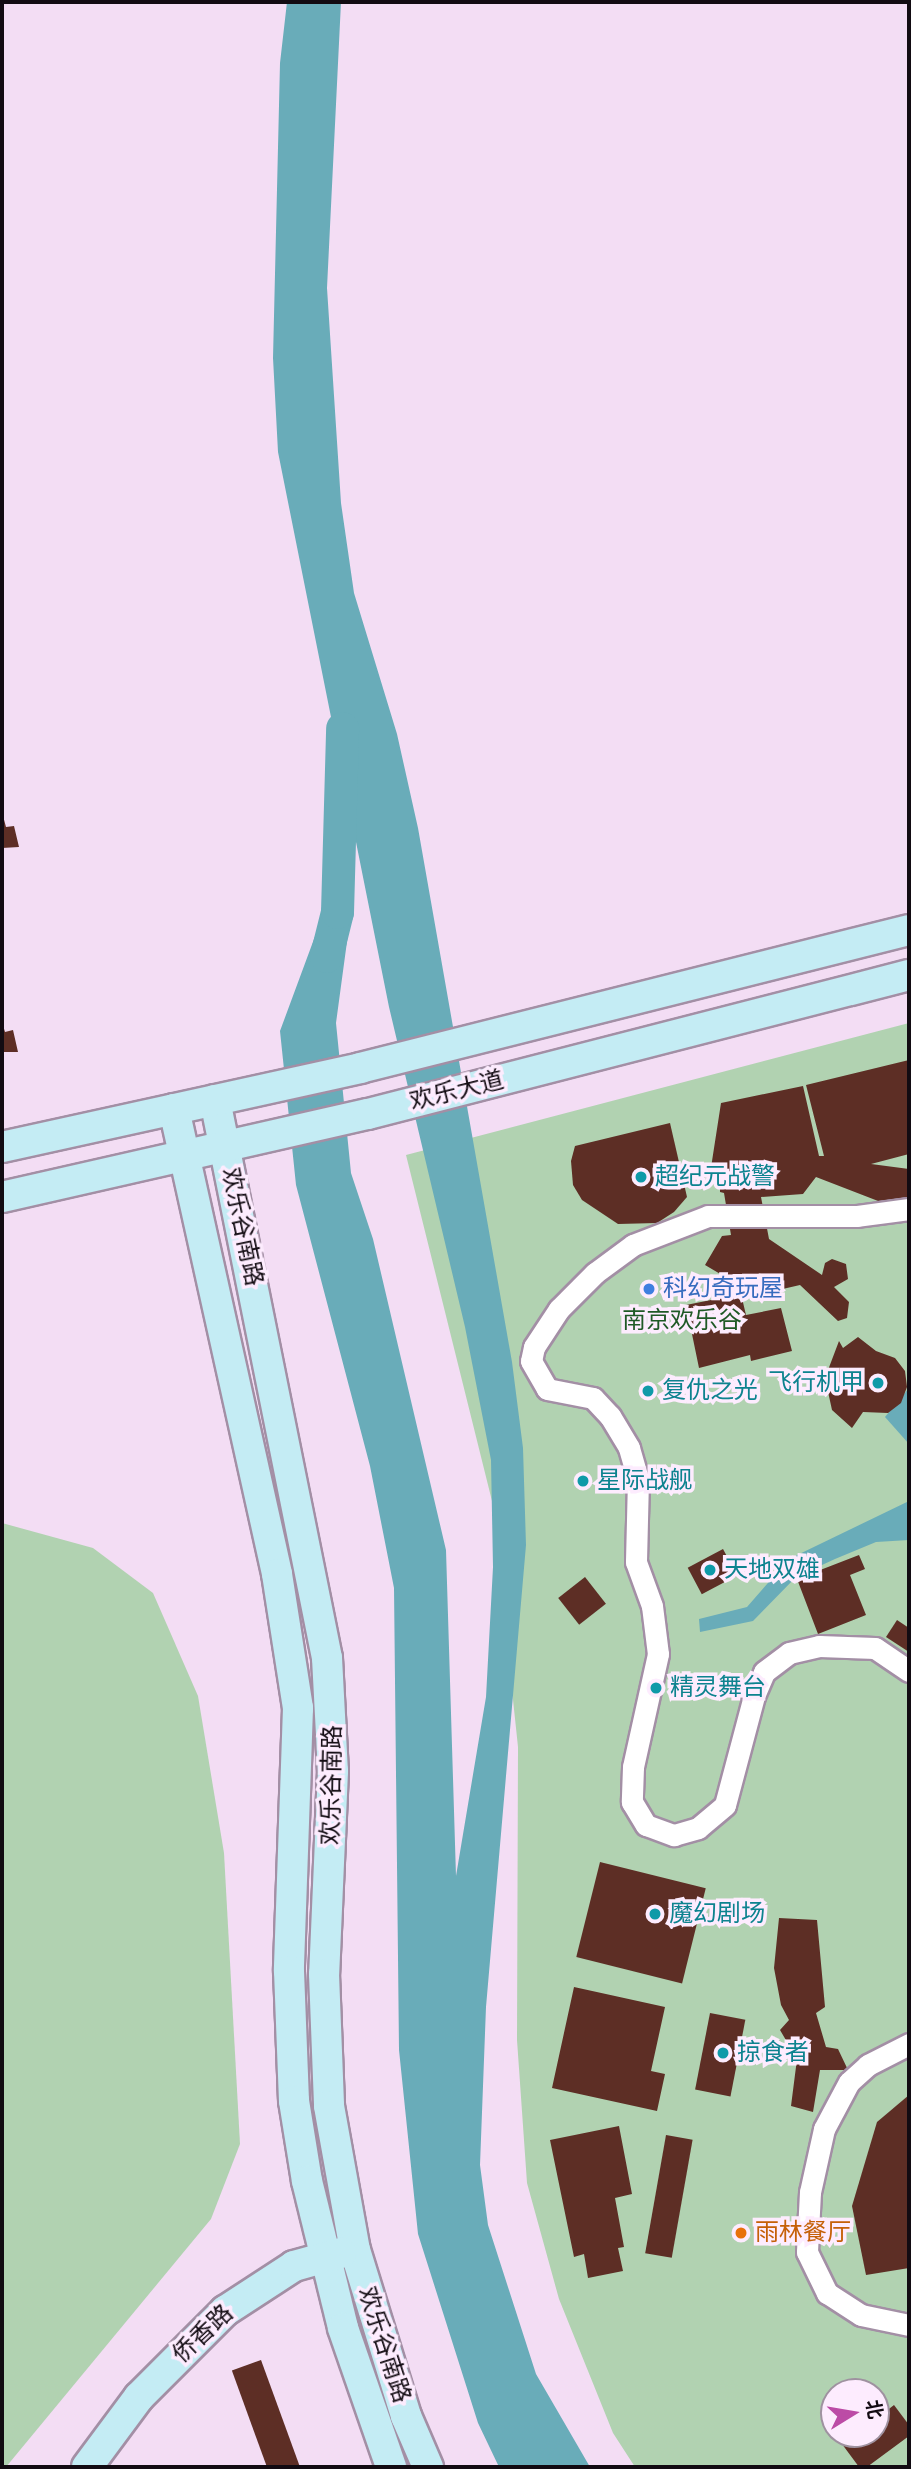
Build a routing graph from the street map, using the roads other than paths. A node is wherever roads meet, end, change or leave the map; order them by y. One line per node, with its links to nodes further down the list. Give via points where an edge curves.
1 (909, 930): 3 (street, 欢乐大道)
2 (909, 975): 4 (street, 欢乐大道)
3 (712, 981): 4 (street, via 728,987 736,997 732,1012); 5 (street, 欢乐大道)
4 (718, 1024): 6 (street, 欢乐大道)
5 (418, 1054): 6 (street, via 398,1069 396,1082 404,1093); 7 (street, 欢乐大道)
6 (426, 1099): 10 (street, 欢乐大道)
7 (215, 1100): 8 (street, 欢乐大道); 10 (street, 欢乐谷南路)
8 (174, 1109): 9 (street, 欢乐大道); 12 (street, 欢乐谷南路)
9 (2, 1147)
10 (226, 1148): 12 (street, 欢乐大道); 18 (street, 欢乐谷南路, via 327,1658 333,1771)
11 (2, 1154): 13 (street, via 15,1167 15,1180)
12 (184, 1158): 13 (street, 欢乐大道); 17 (street, 欢乐谷南路, via 277,1574 298,1708 289,1970)
13 (4, 1197)
14 (909, 1209): 15 (street, via 858,1216 708,1216 633,1245 595,1273 559,1310 534,1346 531,1361 547,1389 593,1398 610,1416 629,1448 638,1479 636,1562 652,1606 658,1654 633,1767 632,1802 646,1825 674,1835 698,1828 725,1805 764,1672 789,1653 819,1646 875,1648)
15 (909, 1671)
16 (909, 2043): 21 (street, via 849,2082 824,2129 810,2192 807,2252 827,2293 861,2315)
17 (291, 2044): 18 (street, via 300,2063 309,2065); 20 (street, 欢乐谷南路, via 294,2101)
18 (324, 2047): 19 (street, 欢乐谷南路, via 329,2106)
19 (355, 2250): 20 (street, 侨香路); 24 (street, 欢乐谷南路, via 406,2416)
20 (323, 2257): 22 (street, 侨香路, via 269,2279 225,2311 139,2397); 23 (street, 欢乐谷南路)
21 (909, 2325)
22 (87, 2467)
23 (391, 2467)
24 (428, 2467)

